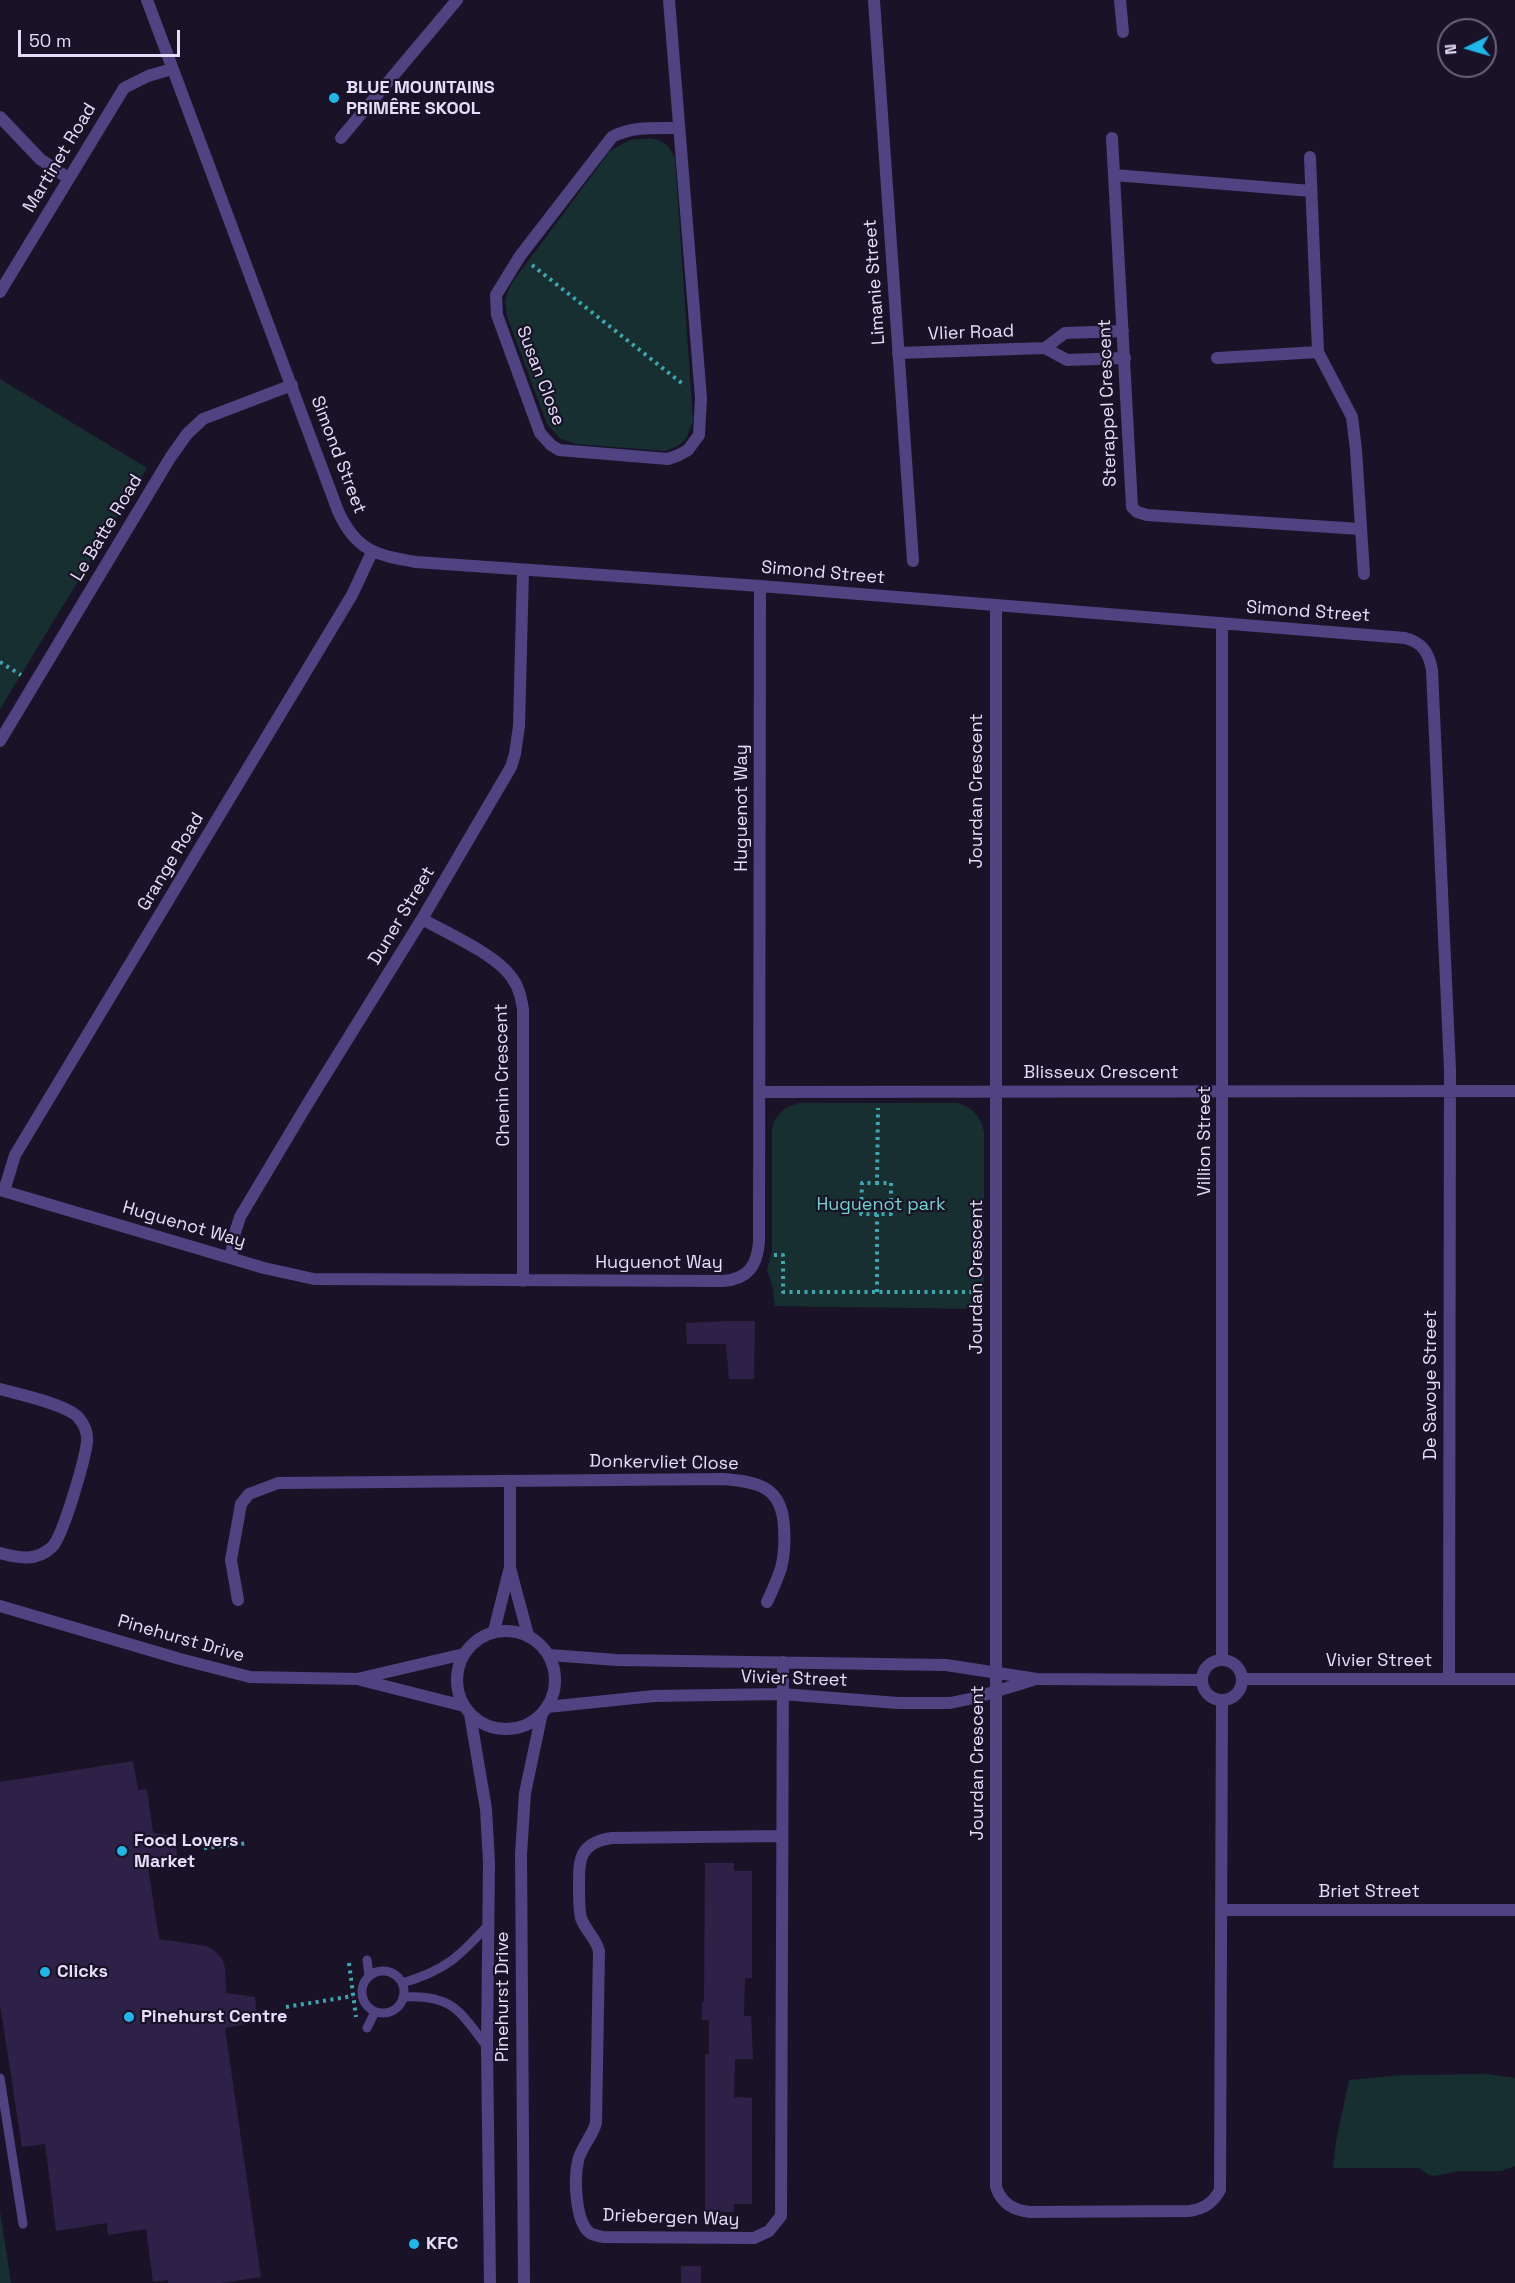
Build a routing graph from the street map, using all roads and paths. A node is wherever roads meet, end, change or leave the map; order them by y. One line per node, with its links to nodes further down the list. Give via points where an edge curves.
1 (147, 0): 7 (street, Simond Street)
2 (669, 0): 9 (street, Susan Close)
3 (874, 0): 21 (street, Limanie Street)
4 (1120, 0): 6 (street)
5 (452, 2): 10 (street)
6 (1123, 32)
7 (172, 69): 14 (street, Martinet Road, via 124,88); 24 (street, Simond Street)
8 (0, 117): 14 (street, via 40,159)
9 (679, 128): 16 (street, Susan Close, via 641,129 612,137); 25 (street, Susan Close)
10 (341, 138)
11 (1112, 138): 13 (street, Sterappel Crescent)
12 (1310, 157): 15 (street)
13 (1114, 175): 15 (street); 18 (street, Sterappel Crescent)
14 (68, 178): 17 (street, Martinet Road)
15 (1311, 191): 20 (street)
16 (520, 256): 25 (path); 25 (street, Susan Close, via 496,295 495,307 540,433 551,445 567,452 668,459 694,444 701,424)
17 (0, 292)
18 (1123, 331): 19 (street, Vlier Road, via 1065,333); 22 (street, Sterappel Crescent)
19 (1045, 348): 21 (street, Vlier Road); 22 (street, Vlier Road, via 1067,360)
20 (1318, 352): 23 (street); 26 (street, via 1352,417)
21 (898, 354): 28 (street, Limanie Street)
22 (1125, 358): 26 (street, Sterappel Crescent, via 1130,504 1137,512)
23 (1217, 358)
24 (292, 385): 27 (street, Simond Street, via 344,523); 35 (street, Le Batte Road, via 208,417 187,434)
25 (701, 398)
26 (1360, 529): 30 (street)
27 (372, 552): 29 (street, Simond Street, via 416,562); 45 (street, Grange Road, via 352,595 15,1155)
28 (912, 561)
29 (523, 570): 31 (street, Simond Street); 37 (street, Duner Street, via 515,754 502,784)
30 (1364, 573)
31 (760, 586): 32 (street, Simond Street); 43 (street, Huguenot Way)
32 (996, 605): 33 (street, Simond Street); 39 (street, Jourdan Crescent)
33 (1222, 624): 40 (street, Villion Street); 41 (street, Simond Street, via 1405,638 1418,643 1428,656 1432,670 1448,997)
34 (0, 662): 35 (path)
35 (35, 684): 36 (street, Le Batte Road)
36 (0, 741)
37 (422, 919): 48 (street, Duner Street, via 240,1217); 49 (street, Chenin Crescent, via 498,963 514,980 519,993 523,1009)
38 (878, 1091): 39 (street, Blisseux Crescent); 43 (street, Blisseux Crescent); 44 (path)
39 (995, 1091): 40 (street, Blisseux Crescent); 51 (street, Jourdan Crescent)
40 (1223, 1091): 41 (street, Blisseux Crescent); 63 (street, Villion Street)
41 (1449, 1091): 42 (street, Blisseux Crescent); 66 (street, De Savoye Street)
42 (1515, 1091)
43 (759, 1092): 47 (street, Huguenot Way)
44 (878, 1183): 46 (path, via 891,1183 891,1214); 46 (path, via 862,1183 861,1193 861,1214)
45 (2, 1190): 48 (street, Huguenot Way)
46 (877, 1214): 50 (path)
47 (758, 1255): 49 (street, Huguenot Way, via 750,1270 734,1280); 50 (path, via 783,1255 783,1292)
48 (231, 1257): 49 (street, Huguenot Way, via 314,1280)
49 (523, 1281)
50 (877, 1292): 51 (path)
51 (995, 1292): 65 (street, Jourdan Crescent)
52 (0, 1389): 54 (street, via 67,1409 83,1423 87,1435 57,1541 47,1551 30,1558)
53 (510, 1481): 55 (street); 56 (street, Donkervliet Close, via 287,1482 257,1490 244,1498 235,1529 231,1560); 57 (street, Donkervliet Close, via 724,1479 765,1489 783,1509 784,1534 783,1566)
54 (0, 1552)
55 (510, 1567): 59 (street); 60 (street)
56 (238, 1600)
57 (767, 1602)
58 (0, 1606): 67 (street, Pinehurst Drive, via 250,1677)
59 (494, 1631): 60 (street); 61 (street, via 477,1640)
60 (528, 1635): 62 (street)
61 (464, 1654): 67 (street, Pinehurst Drive); 75 (street, via 456,1680)
62 (549, 1655): 64 (street, Vivier Street); 76 (street, via 555,1681 553,1695)
63 (1222, 1659): 69 (street, via 1236,1665); 71 (street, via 1204,1669)
64 (783, 1662): 65 (street, Vivier Street, via 946,1665); 73 (street, Driebergen Way)
65 (996, 1671): 68 (street, Vivier Street); 72 (street, Jourdan Crescent)
66 (1449, 1678): 69 (street, Vivier Street); 70 (street, Vivier Street)
67 (357, 1679): 75 (street, Pinehurst Drive)
68 (1037, 1679): 71 (street, Vivier Street); 72 (street, Vivier Street)
69 (1242, 1679): 74 (street, via 1240,1690)
70 (1515, 1679)
71 (1201, 1680): 74 (street, via 1211,1698)
72 (996, 1691): 73 (street, Vivier Street, via 950,1703); 80 (street, Jourdan Crescent, via 996,2187 1010,2207 1030,2212 1189,2211 1214,2200 1221,2184)
73 (782, 1694): 76 (street, Vivier Street, via 654,1696); 77 (street, Driebergen Way)
74 (1222, 1701): 80 (street, Jourdan Crescent)
75 (467, 1710): 76 (street, via 483,1724 506,1729 529,1723); 82 (street, Pinehurst Drive, via 486,1809)
76 (544, 1710): 97 (street, Pinehurst Drive, via 525,1794 521,1854)
77 (781, 1836): 77 (street, Driebergen Way, via 780,2216 769,2231 754,2238 603,2237 590,2233 583,2224 577,2201 578,2161 596,2123 599,1952 580,1910 579,1865 583,1852 597,1840 612,1838)
78 (248, 1843): 79 (path)
79 (204, 1848)
80 (1222, 1910): 81 (street, Briet Street)
81 (1515, 1910)
82 (489, 1924): 86 (lane, via 465,1951 440,1970); 93 (street, Pinehurst Drive)
83 (367, 1960): 85 (lane)
84 (349, 1963): 87 (path)
85 (369, 1976): 86 (lane, via 389,1972); 90 (lane, via 362,1995)
86 (402, 1983): 88 (lane)
87 (353, 1996): 89 (path); 91 (path)
88 (403, 1997): 90 (lane, via 389,2012); 93 (lane, via 424,1996 449,2003)
89 (286, 2007)
90 (375, 2012): 92 (lane)
91 (356, 2019)
92 (367, 2028)
93 (487, 2047): 96 (street, Pinehurst Drive)
94 (0, 2078): 95 (lane)
95 (23, 2223)
96 (490, 2283)
97 (524, 2283)

